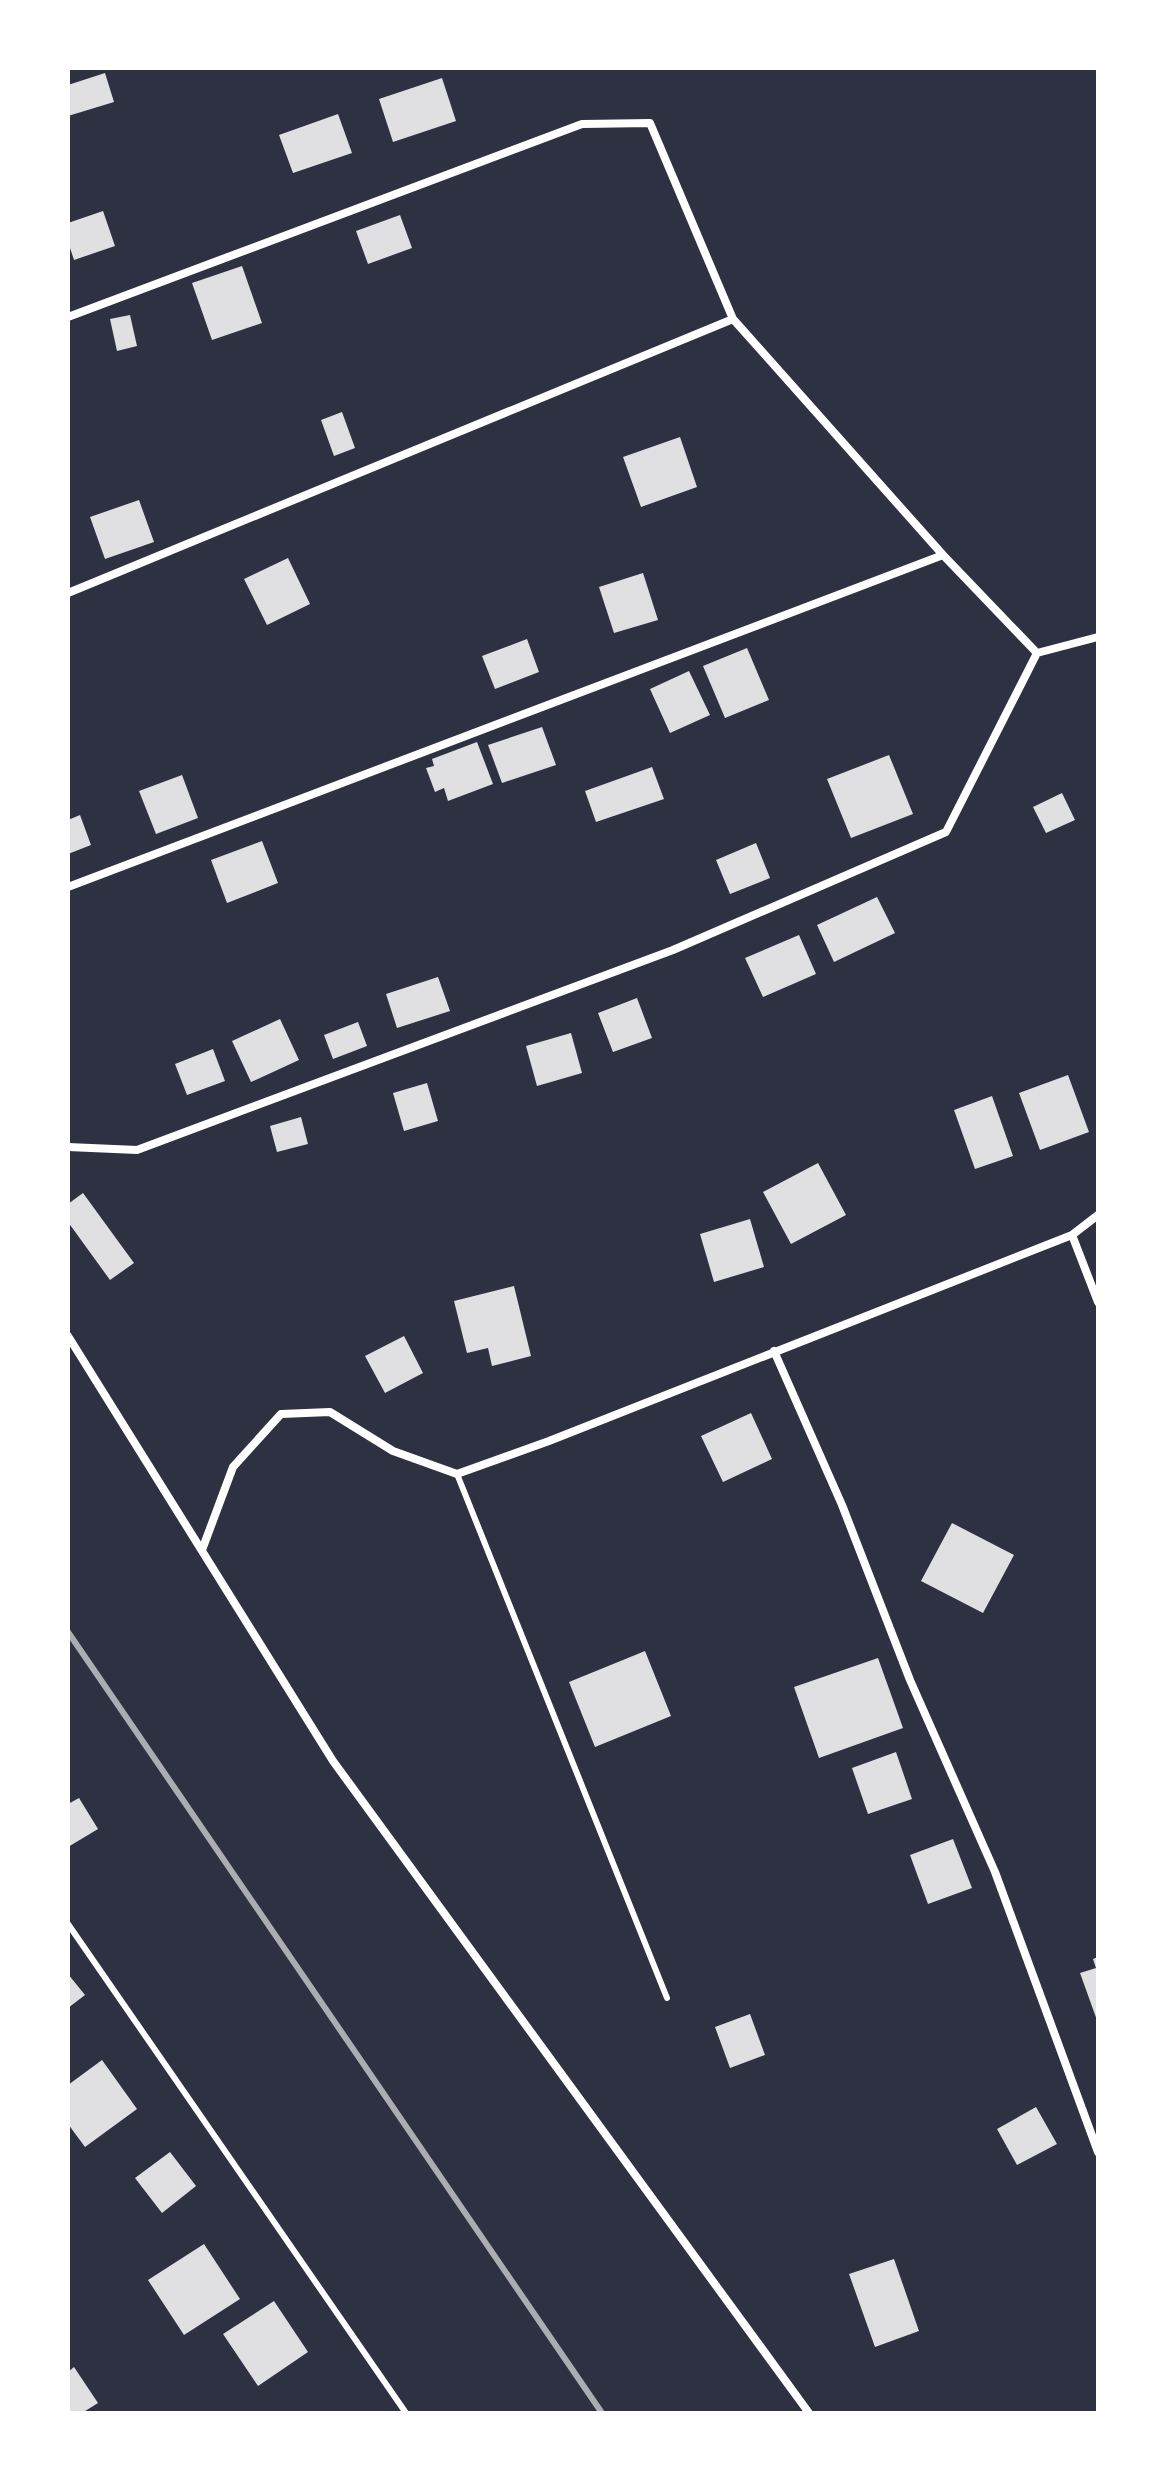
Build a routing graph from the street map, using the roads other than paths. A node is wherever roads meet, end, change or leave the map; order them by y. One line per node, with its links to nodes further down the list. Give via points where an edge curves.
1 (68, 317): 2 (street, via 582,124 650,123)
2 (733, 319): 3 (street); 4 (street)
3 (943, 555): 6 (street); 7 (street)
4 (68, 593)
5 (1098, 637): 6 (street)
6 (1037, 653): 8 (street, via 946,832 673,950 137,1150)
7 (68, 887)
8 (68, 1147)
9 (1098, 1215): 10 (street)
10 (1072, 1235): 11 (street); 13 (street)
11 (1098, 1302)
12 (68, 1336): 15 (street)
13 (774, 1351): 14 (street); 18 (street, via 995,1872)
14 (457, 1474): 15 (street, via 393,1451 330,1412 281,1414 233,1467); 17 (lane)
15 (202, 1550): 20 (street, via 333,1761)
16 (68, 1924): 19 (lane)
17 (667, 1998)
18 (1098, 2152)
19 (406, 2413)
20 (809, 2413)

